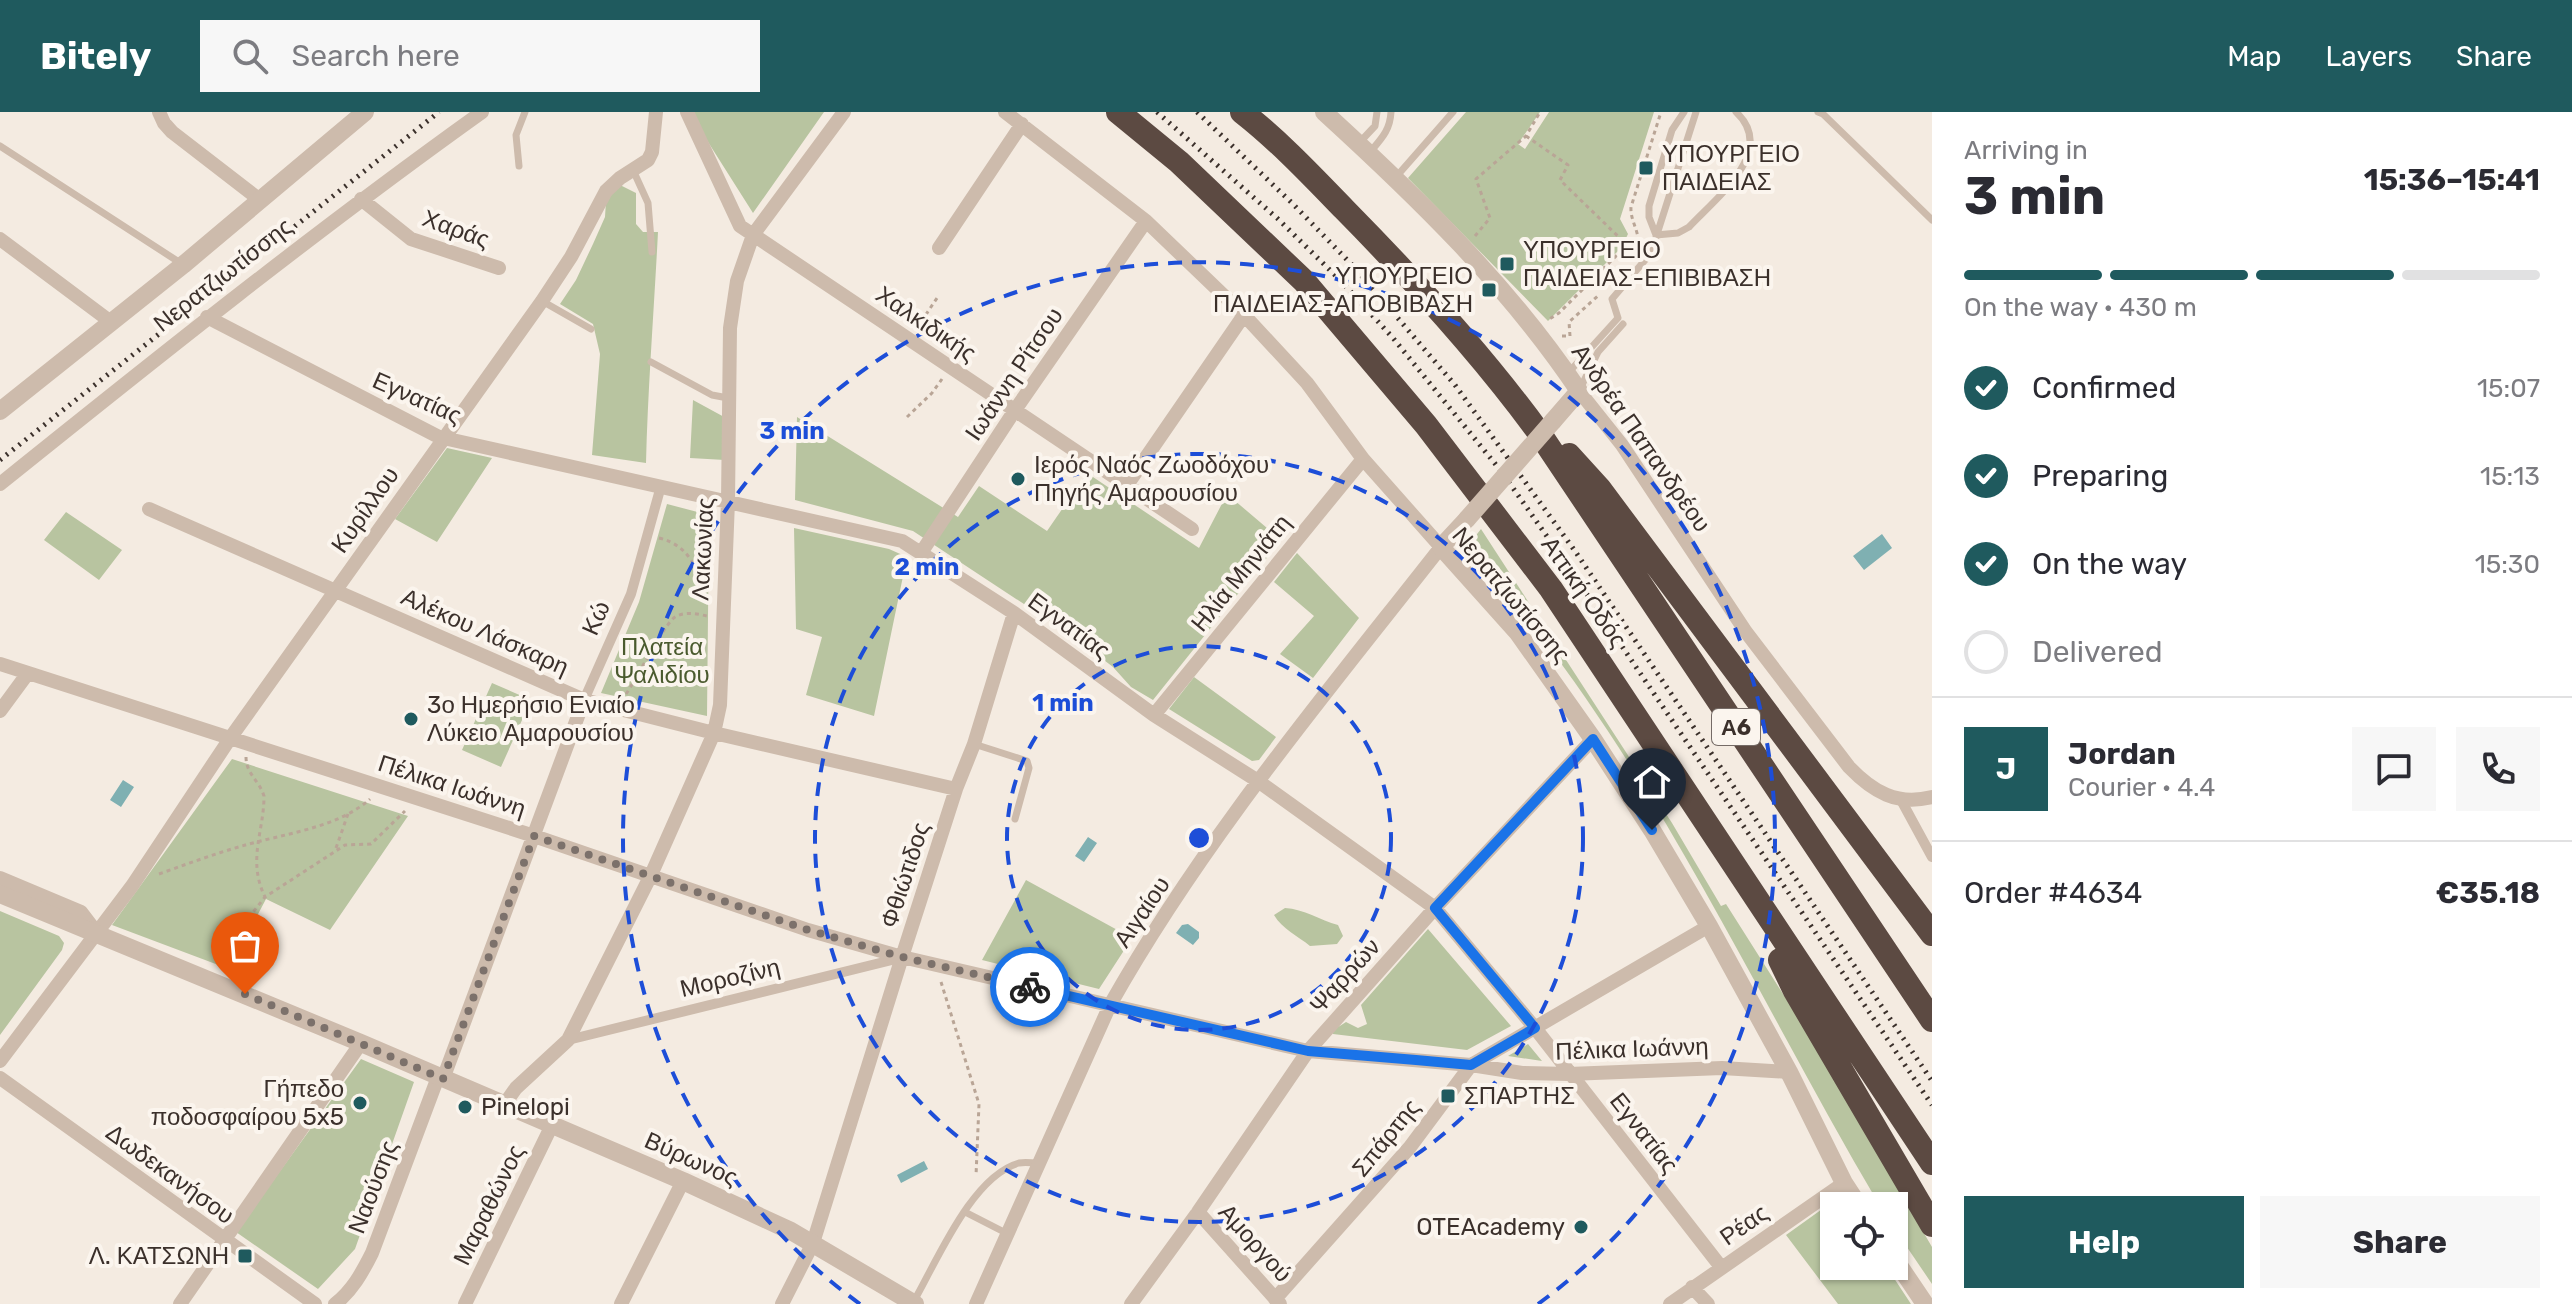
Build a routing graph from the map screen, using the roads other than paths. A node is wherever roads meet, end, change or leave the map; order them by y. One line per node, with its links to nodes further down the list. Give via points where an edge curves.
1 (159, 112): 26 (street, via 172,132)
2 (365, 112): 26 (street, Νερατζιωτίσσης)
3 (482, 112): 25 (street, Νερατζιωτίσσης)
4 (525, 112): 22 (lane, via 516,135)
5 (656, 112): 23 (street, Κυρίλλου, via 652,152)
6 (687, 112): 29 (street, Χαλκιδικής, via 737,222)
7 (844, 112): 29 (street, Λακωνίας)
8 (1005, 112): 19 (street, Νερατζιωτίσσης)
9 (1118, 112): 79 (highway, Αττική Οδός, via 1179,162 1304,281 1426,425 1551,589)
10 (1242, 112): 48 (highway, Αττική Οδός / Α6, via 1393,258)
11 (1324, 112): 21 (street, Ανδρέα Παπανδρέου)
12 (1377, 112): 21 (lane)
13 (1391, 112): 21 (lane, via 1385,135)
14 (1453, 112): 24 (lane)
15 (1684, 112): 30 (lane, via 1672,130 1649,206)
16 (1696, 112): 30 (lane)
17 (1736, 112): 30 (lane, via 1751,142 1744,167 1689,227)
18 (1818, 112): 27 (lane)
19 (1022, 124): 28 (street, Νερατζιωτίσσης); 32 (street)
20 (0, 146): 34 (lane)
21 (1364, 148): 24 (street, Ανδρέα Παπανδρέου)
22 (519, 166)
23 (633, 170): 33 (lane, via 648,203); 36 (street, Κυρίλλου, via 606,191)
24 (1395, 178): 43 (street, Ανδρέα Παπανδρέου, via 1464,247)
25 (361, 199): 35 (street, Χαράς, via 411,239); 38 (street, Νερατζιωτίσσης)
26 (260, 200): 34 (street, Νερατζιωτίσσης)
27 (1932, 220)
28 (1146, 221): 37 (street, Νερατζιωτίσσης); 46 (street, Ιωάννη Ρίτσου)
29 (753, 235): 45 (street, Λακωνίας, via 732,307); 46 (street, Χαλκιδικής)
30 (1656, 235): 39 (lane, via 1651,253 1612,299)
31 (0, 239): 40 (street)
32 (939, 248)
33 (652, 252)
34 (183, 265): 40 (street, Νερατζιωτίσσης)
35 (499, 268)
36 (542, 301): 41 (lane); 49 (street, Κυρίλλου)
37 (1244, 315): 50 (street, Νερατζιωτίσσης, via 1307,383); 52 (street)
38 (207, 317): 49 (street, Εγνατίας); 51 (street, Νερατζιωτίσσης)
39 (1620, 321): 43 (lane); 44 (lane)
40 (111, 322): 47 (street, Νερατζιωτίσσης)
41 (591, 329)
42 (651, 362): 45 (lane, via 712,395)
43 (1567, 373): 44 (street, Ανδρέα Παπανδρέου)
44 (1579, 391): 48 (street); 73 (street, Ανδρέα Παπανδρέου, via 1622,445 1746,632 1849,767 1873,790)
45 (730, 398): 54 (street, Λακωνίας)
46 (1015, 410): 52 (street, Χαλκιδικής); 58 (street, Ιωάννη Ρίτσου)
47 (0, 411)
48 (1547, 427): 57 (street, bridge); 84 (highway, via 1599,488); 87 (highway, Αττική Οδός / Α6)
49 (443, 438): 53 (street, Εγνατίας); 59 (street, Κυρίλλου)
50 (1363, 459): 57 (street, Νερατζιωτίσσης); 65 (street, Ηλία Μηνιάτη)
51 (0, 484)
52 (1127, 485): 56 (street, Χαλκιδικής)
53 (661, 486): 54 (street, Εγνατίας); 63 (street, Κώ, via 631,594)
54 (728, 501): 58 (street, Εγνατίας, via 902,541); 66 (street, Λακωνίας, via 720,705)
55 (149, 509): 59 (street, Αλέκου Λάσκαρη)
56 (1192, 529)
57 (1441, 547): 68 (street, Νερατζιωτίσσης, via 1518,633); 70 (street, Αιγαίου)
58 (921, 553): 60 (street, Εγνατίας)
59 (335, 591): 63 (street, Αλέκου Λάσκαρη); 67 (street, Κυρίλλου)
60 (1014, 613): 65 (street, Εγνατίας); 69 (street, Φθιώτιδος)
61 (0, 664): 62 (street, Πέλικα Ιωάννη)
62 (28, 673): 64 (street); 67 (street, Πέλικα Ιωάννη)
63 (584, 700): 66 (street, Αλέκου Λάσκαρη); 75 (street, Κώ)
64 (0, 711)
65 (1154, 715): 70 (street, Εγνατίας)
66 (714, 733): 71 (street, Αλέκου Λάσκαρη); 77 (street, Λακωνίας)
67 (231, 737): 75 (street, Πέλικα Ιωάννη); 83 (street, Κυρίλλου)
68 (1593, 739): 81 (street, Ψαρρών); 82 (street, Νερατζιωτίσσης)
69 (974, 744): 71 (street, Φθιώτιδος); 74 (lane, via 1027,761)
70 (1258, 781): 81 (street, Εγνατίας); 86 (street, Αιγαίου)
71 (956, 789): 85 (street, Φθιώτιδος)
72 (1932, 797): 73 (street)
73 (1901, 800): 76 (street)
74 (1015, 819)
75 (534, 836): 77 (street, Πέλικα Ιωάννη); 97 (street, Κώ)
76 (1932, 857)
77 (651, 875): 85 (street, Πέλικα Ιωάννη); 89 (street, Λακωνίας)
78 (0, 878): 83 (street, via 76,909)
79 (1744, 884): 101 (highway, Αττική Οδός); 107 (highway, via 1795,991)
80 (0, 894): 83 (street, Βύρωνος)
81 (1435, 908): 88 (street, Εγνατίας); 91 (street, Ψαρρών)
82 (1709, 926): 88 (street, Σπάρτης); 94 (street, Νερατζιωτίσσης)
83 (97, 933): 90 (street, Βύρωνος); 92 (street, Κυρίλλου)
84 (1932, 934)
85 (902, 957): 86 (street, Πέλικα Ιωάννη); 89 (street, Μοροζίνη); 110 (street, Φθιώτιδος)
86 (1110, 1005): 91 (street, Πέλικα Ιωάννη); 100 (street, Αιγαίου)
87 (1932, 1020)
88 (1535, 1028): 93 (street, Σπάρτης); 95 (street, Εγνατίας)
89 (568, 1040): 98 (street, Λακωνίας)
90 (361, 1043): 97 (street, Βύρωνος); 109 (street)
91 (1308, 1051): 93 (street, Πέλικα Ιωάννη); 106 (street, Ψαρρών)
92 (0, 1061)
93 (1471, 1065): 95 (street, Πέλικα Ιωάννη); 114 (street, Σπάρτης, via 1410,1147)
94 (1789, 1072): 95 (street, Πέλικα Ιωάννη, via 1722,1068); 103 (street, Νερατζιωτίσσης)
95 (1569, 1074): 111 (street, Εγνατίας)
96 (0, 1078): 109 (street, Δωδεκανήσου)
97 (441, 1078): 98 (street, Βύρωνος); 117 (street, Ναούσης, via 372,1253)
98 (504, 1105): 99 (street, Βύρωνος)
99 (552, 1125): 102 (street, Βύρωνος); 118 (street, Μαραθώνος)
100 (1040, 1163): 105 (lane, via 1020,1163 998,1174); 108 (street, Αιγαίου)
101 (1932, 1163)
102 (683, 1181): 110 (street, Βύρωνος); 119 (street)
103 (1844, 1183): 104 (street, Νερατζιωτίσσης); 111 (street, Ρέας)
104 (1850, 1192)
105 (965, 1212): 108 (lane); 121 (lane)
106 (1198, 1212): 114 (street, Αμοργού); 123 (street, Ψαρρών)
107 (1932, 1225)
108 (1008, 1234): 122 (street, Αιγαίου)
109 (224, 1241): 115 (street); 116 (street, Δωδεκανήσου)
110 (813, 1243): 120 (street, Φθιώτιδος); 121 (street, Βύρωνος)
111 (1721, 1267): 113 (street, Ρέας)
112 (1908, 1279): 126 (street)
113 (1692, 1287): 124 (street, Ρέας); 125 (street)
114 (1278, 1302)
115 (180, 1304)
116 (315, 1304)
117 (335, 1304)
118 (465, 1304)
119 (621, 1304)
120 (782, 1304)
121 (914, 1304)
122 (976, 1304)
123 (1131, 1304)
124 (1670, 1304)
125 (1708, 1304)
126 (1925, 1304)

